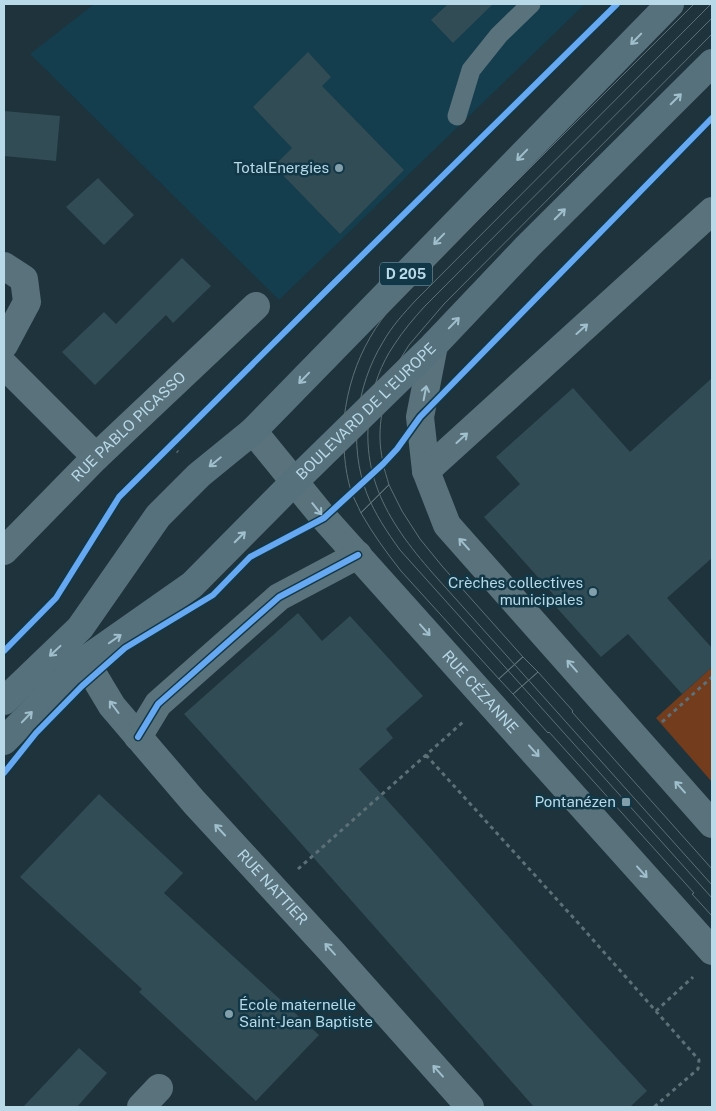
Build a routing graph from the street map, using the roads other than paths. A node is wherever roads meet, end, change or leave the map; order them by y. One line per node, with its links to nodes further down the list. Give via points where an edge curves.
1 (531, 4): 4 (lane, via 499,35 471,70)
2 (670, 4): 11 (main road, D 205, one-way to 11)
3 (710, 69): 9 (main road, BOULEVARD DE L'EUROPE, one-way to 3, via 526,248)
4 (458, 116)
5 (712, 211): 13 (street, one-way to 5)
6 (4, 266): 8 (street, via 24,279 27,302)
7 (256, 306): 12 (street, RUE PABLO PICASSO)
8 (4, 345)
9 (434, 345): 13 (street, one-way to 9, via 420,417); 14 (main road, BOULEVARD DE L'EUROPE)
10 (4, 365): 12 (street)
11 (253, 431): 14 (street, RUE CÉZANNE); 18 (main road, one-way to 18, via 199,475 158,516 80,628)
12 (96, 457): 15 (street, RUE PABLO PICASSO)
13 (426, 471): 21 (street, one-way to 13, via 447,525)
14 (295, 481): 16 (street, RUE CÉZANNE, one-way to 16); 17 (main road, BOULEVARD DE L'EUROPE, one-way to 14, via 192,585)
15 (4, 551)
16 (358, 555): 19 (street, via 279,597 158,704); 22 (street, RUE CÉZANNE, one-way to 22)
17 (88, 658): 19 (street, RUE NATTIER, one-way to 17, via 112,706 94,676); 20 (main road, BOULEVARD DE L'EUROPE, one-way to 17)
18 (4, 701)
19 (138, 737): 23 (street, RUE NATTIER, one-way to 19)
20 (4, 741)
21 (712, 824)
22 (712, 951)
23 (470, 1107)

